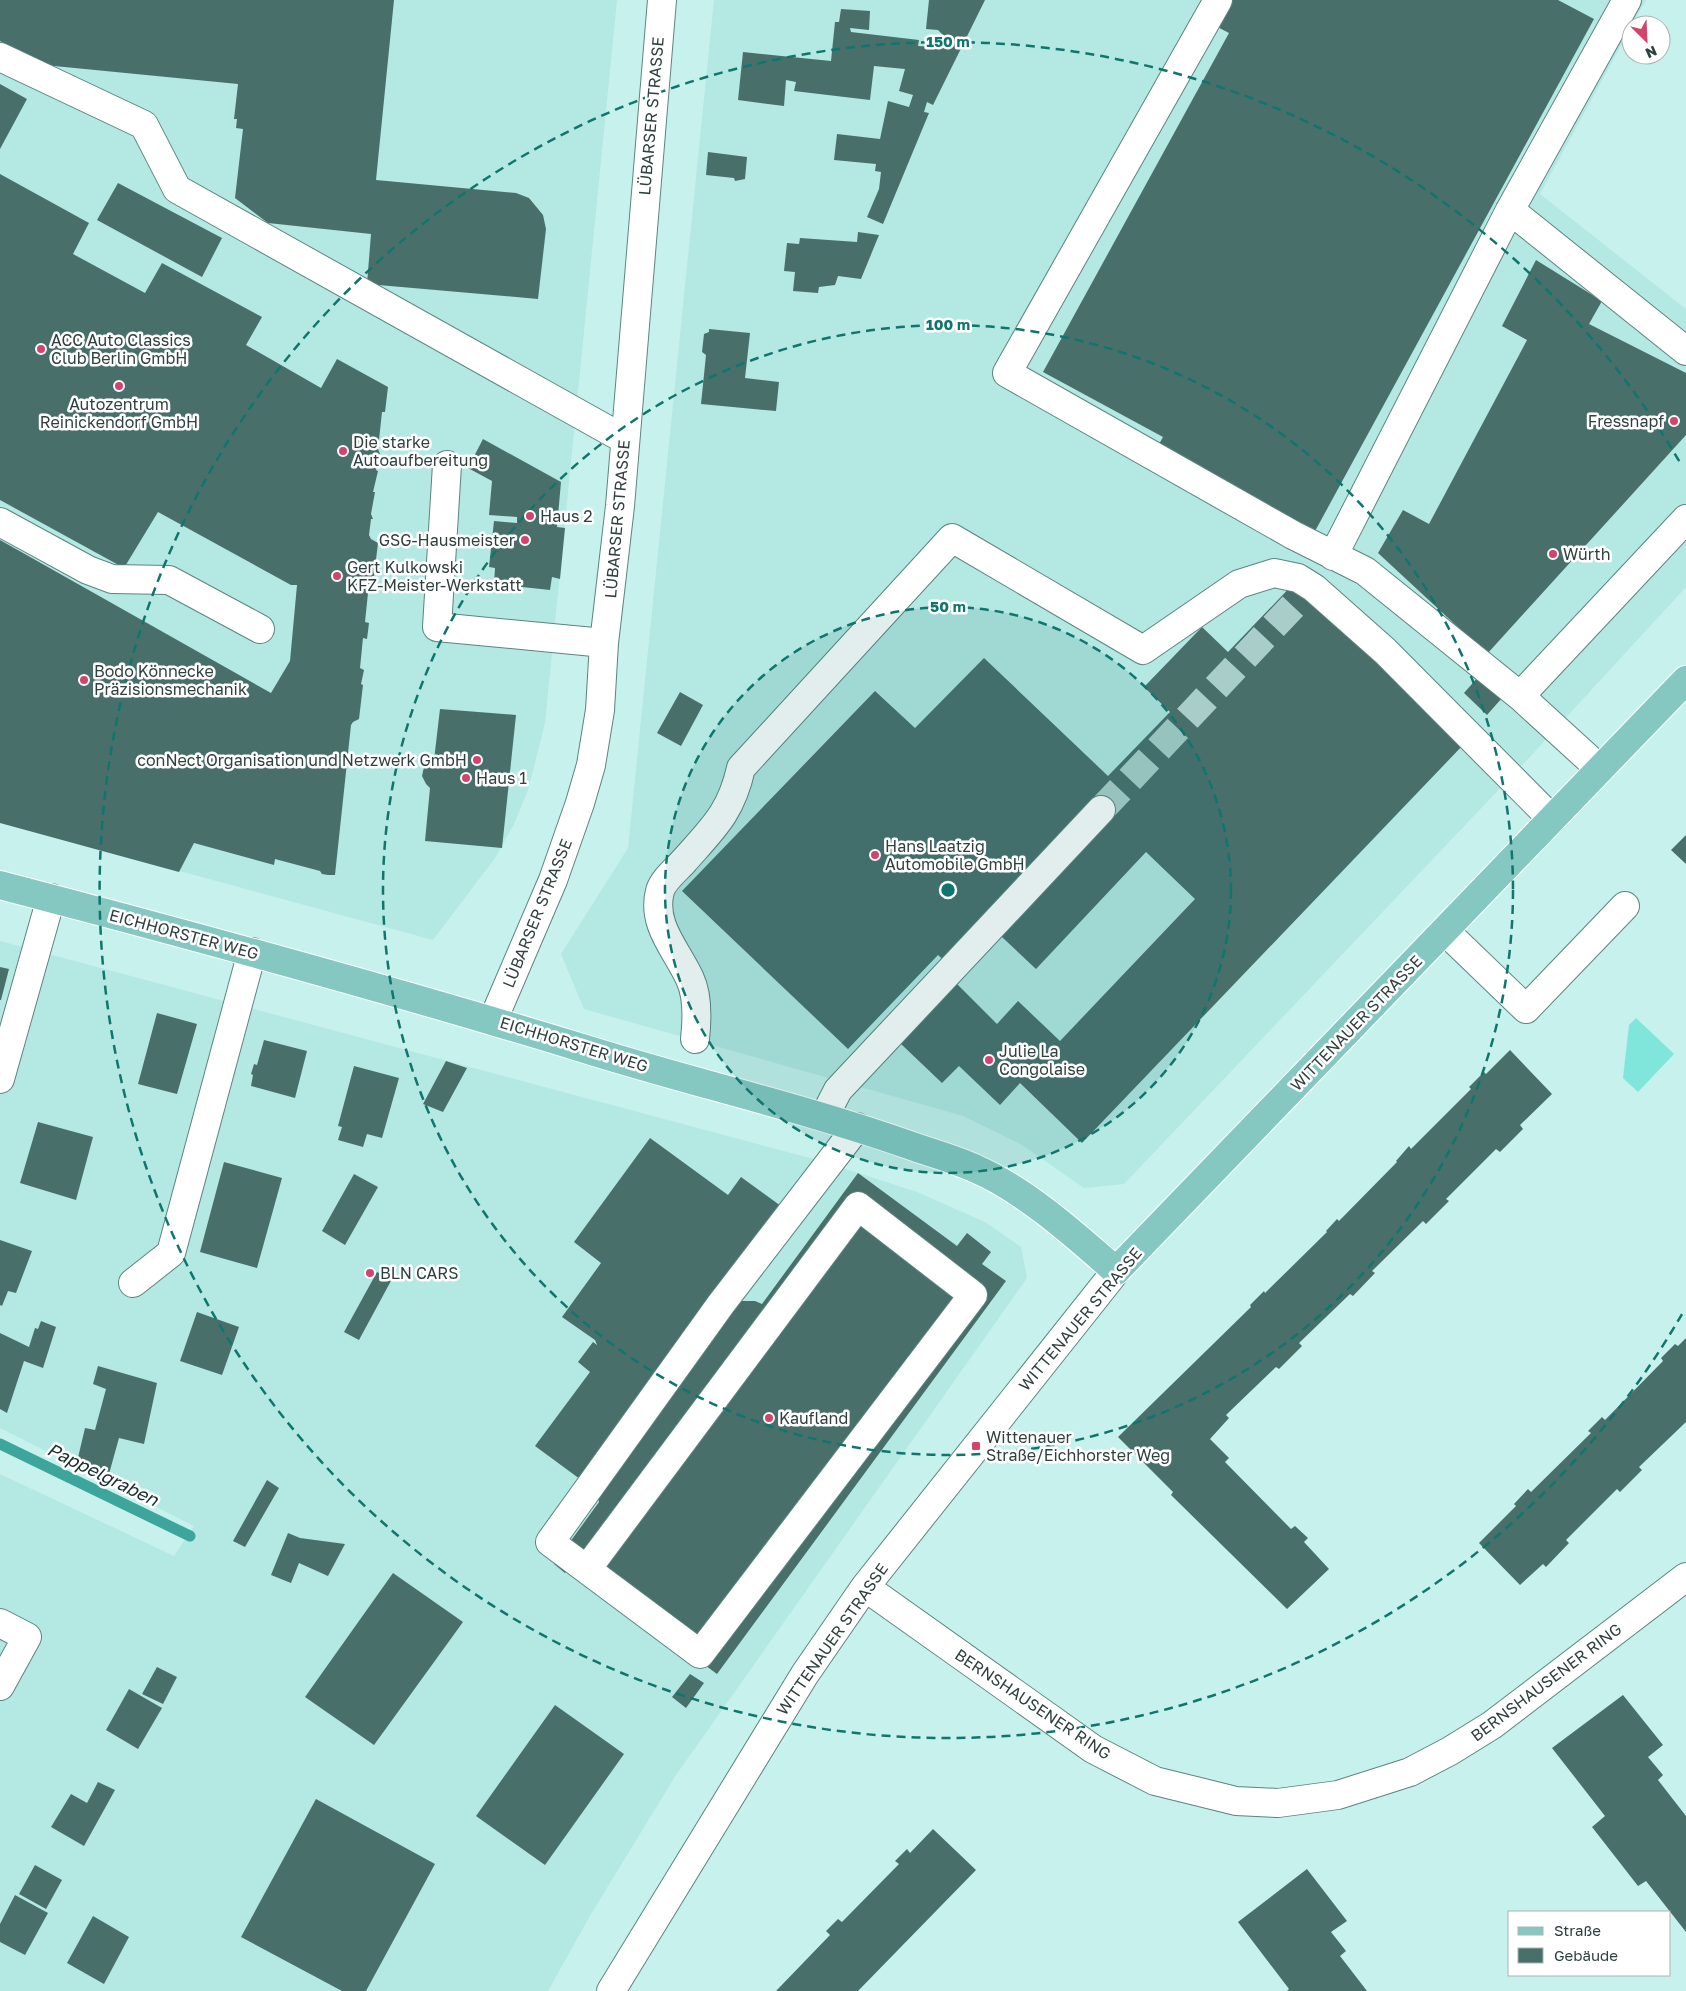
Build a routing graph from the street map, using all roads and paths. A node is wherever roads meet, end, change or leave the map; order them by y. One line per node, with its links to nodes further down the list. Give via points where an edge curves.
1 (662, 0): 7 (street, LÜBARSER STRASSE)
2 (1218, 0): 11 (street, via 1007,373)
3 (1627, 0): 5 (street)
4 (0, 57): 7 (street, via 144,125 177,189)
5 (1510, 210): 6 (street); 11 (street)
6 (1686, 351)
7 (624, 439): 13 (street, LÜBARSER STRASSE, via 620,506)
8 (447, 465): 13 (street, via 437,627)
9 (1686, 519): 15 (street)
10 (0, 522): 12 (street, via 88,570 112,579 169,580)
11 (1334, 556): 15 (street, via 1365,571)
12 (260, 629)
13 (604, 643): 24 (street, LÜBARSER STRASSE, via 600,710 591,765 580,803 553,880)
14 (1686, 680): 16 (main road, WITTENAUER STRASSE)
15 (1520, 696): 16 (street)
16 (1600, 769): 18 (main road, WITTENAUER STRASSE)
17 (1100, 810): 27 (street, via 838,1090)
18 (1552, 818): 22 (main road, WITTENAUER STRASSE); 25 (street, via 1385,651 1305,584 1274,573 1239,584 1143,650 952,538 741,768 736,794 720,822 660,889 658,916 671,948 691,980 697,1020)
19 (0, 884): 20 (main road, EICHHORSTER WEG)
20 (51, 898): 23 (main road, EICHHORSTER WEG); 26 (street)
21 (1625, 906): 22 (street, via 1526,1009)
22 (1445, 930): 29 (main road, WITTENAUER STRASSE)
23 (252, 952): 24 (main road, EICHHORSTER WEG); 30 (street, via 171,1253)
24 (493, 1020): 27 (main road, EICHHORSTER WEG, via 739,1094)
25 (695, 1039)
26 (0, 1079)
27 (824, 1116): 28 (main road, EICHHORSTER WEG)
28 (857, 1127): 29 (main road, EICHHORSTER WEG, via 978,1169 1067,1229); 31 (street, via 721,1304 550,1542)
29 (1116, 1271): 33 (street, WITTENAUER STRASSE)
30 (133, 1283)
31 (587, 1569): 31 (street, via 700,1654 973,1295 858,1206)
32 (1686, 1577): 33 (street, BERNSHAUSENER RING, via 1492,1726 1450,1751 1410,1772 1338,1796 1278,1803 1236,1802 1155,1781 1102,1754)
33 (865, 1587): 36 (street, WITTENAUER STRASSE, via 805,1674)
34 (0, 1622): 35 (street, via 27,1638)
35 (0, 1686)
36 (611, 1991)

